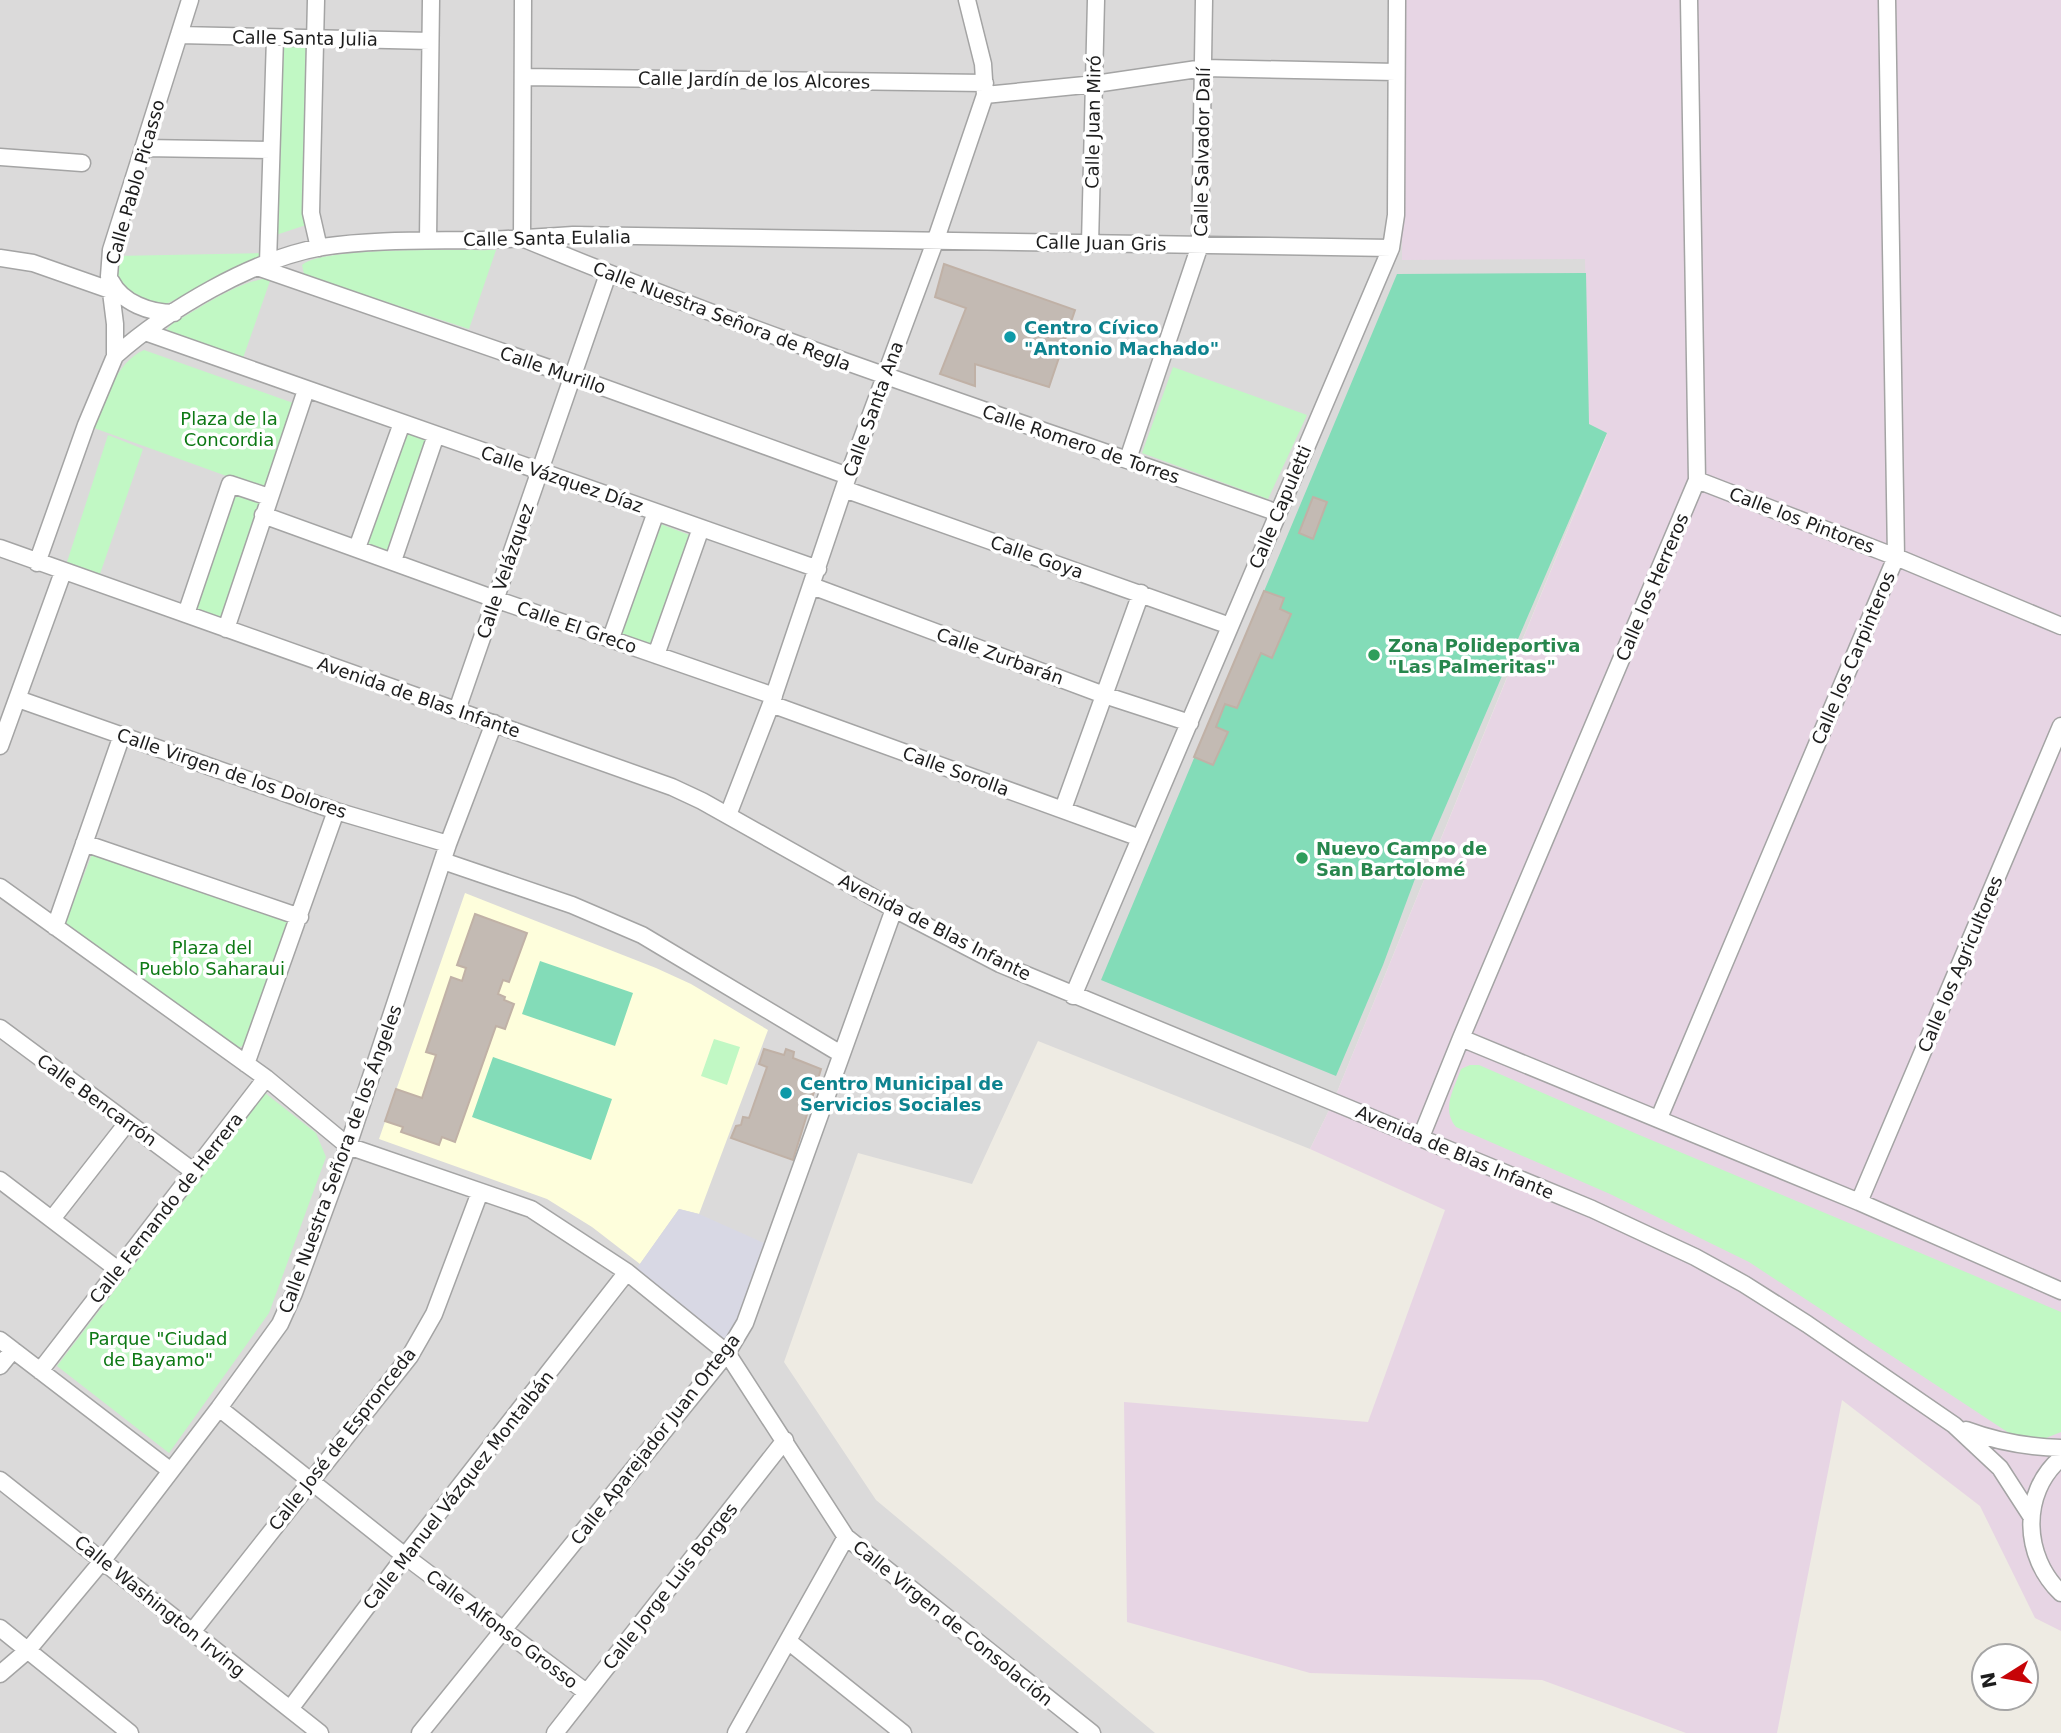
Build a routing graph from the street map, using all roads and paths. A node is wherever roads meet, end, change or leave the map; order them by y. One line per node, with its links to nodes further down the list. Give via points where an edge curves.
1 (190, 0): 11 (street, Calle Pablo Picasso)
2 (317, 0): 13 (street)
3 (431, 0): 14 (street)
4 (523, 0): 17 (street)
5 (967, 0): 19 (street, Calle Santa Ana)
6 (1096, 0): 18 (street, Calle Juan Miró)
7 (1204, 0): 15 (street, Calle Salvador Dalí)
8 (1397, 0): 16 (street, Calle Capuletti)
9 (1689, 0): 45 (street, Calle los Herreros)
10 (1887, 0): 54 (street, Calle los Carpinteros)
11 (179, 35): 12 (street, Calle Santa Julia); 20 (street, Calle Pablo Picasso)
12 (275, 38): 13 (street, Calle Santa Julia); 21 (street)
13 (315, 39): 14 (street, Calle Santa Julia); 29 (street, via 311,213)
14 (430, 41): 26 (street)
15 (1204, 68): 16 (street, Calle Jardín de los Alcores); 18 (street, Calle Jardín de los Alcores); 28 (street, Calle Salvador Dalí)
16 (1396, 72): 30 (street, Calle Capuletti, via 1396,215)
17 (523, 77): 19 (street, Calle Jardín de los Alcores); 24 (street)
18 (1095, 84): 19 (street, Calle Jardín de los Alcores); 27 (street, Calle Juan Miró)
19 (985, 89): 25 (street, Calle Santa Ana)
20 (143, 148): 21 (street); 34 (street, Calle Pablo Picasso, via 111,250)
21 (271, 150): 32 (street)
22 (0, 157): 23 (street)
23 (82, 163)
24 (522, 238): 25 (street, Calle Santa Eulalia); 26 (street, Calle Santa Eulalia); 33 (street, Calle Nuestra Señora de Regla)
25 (936, 239): 27 (street, Calle Juan Gris); 39 (street, Calle Santa Ana)
26 (428, 240): 29 (street, Calle Santa Eulalia)
27 (1090, 244): 28 (street, Calle Juan Gris)
28 (1200, 245): 30 (street, Calle Juan Gris); 43 (street, Calle Salvador Dalí)
29 (319, 248): 32 (street, Calle Santa Eulalia)
30 (1391, 248): 49 (street, Calle Capuletti)
31 (0, 258): 34 (street)
32 (263, 265): 35 (street, Calle Santa Eulalia); 38 (street, Calle Murillo)
33 (608, 274): 38 (street, Calle Velázquez); 39 (street, Calle Nuestra Señora de Regla)
34 (109, 283): 35 (street, via 135,303); 37 (street, Calle Pablo Picasso)
35 (174, 313): 36 (street, Calle Santa Eulalia)
36 (145, 332): 37 (street, Calle Santa Eulalia); 40 (street, Calle Vázquez Díaz)
37 (115, 356): 56 (street, Calle Pablo Picasso)
38 (572, 376): 44 (street, Calle Velázquez); 46 (street, Calle Murillo)
39 (884, 376): 43 (street, Calle Romero de Torres); 46 (street, Calle Santa Ana)
40 (306, 390): 41 (street, Calle Vázquez Díaz); 47 (street)
41 (401, 423): 42 (street, Calle Vázquez Díaz); 53 (street)
42 (436, 435): 44 (street, Calle Vázquez Díaz); 55 (street)
43 (1128, 459): 49 (street, Calle Romero de Torres)
44 (540, 470): 48 (street, Calle Vázquez Díaz); 61 (street, Calle Velázquez)
45 (1697, 480): 54 (street, Calle los Pintores); 90 (street, Calle los Herreros)
46 (846, 482): 57 (street, Calle Santa Ana); 60 (street, Calle Goya)
47 (269, 497): 50 (street); 62 (street, via 230,484)
48 (656, 512): 51 (street, Calle Vázquez Díaz); 66 (street)
49 (1278, 513): 63 (street, Calle Capuletti)
50 (263, 514): 53 (street, Calle El Greco); 65 (street)
51 (701, 528): 57 (street, Calle Vázquez Díaz); 67 (street)
52 (0, 548): 56 (street, Avenida de Blas Infante)
53 (357, 548): 55 (street, Calle El Greco)
54 (1896, 557): 64 (street, Calle los Pintores); 94 (street, Calle los Carpinteros)
55 (393, 561): 61 (street, Calle El Greco)
56 (37, 563): 58 (street, Avenida de Blas Infante)
57 (818, 569): 59 (street, Calle Santa Ana)
58 (63, 572): 62 (street, Avenida de Blas Infante); 69 (street)
59 (812, 586): 68 (street, Calle Zurbarán); 70 (street, Calle Santa Ana)
60 (1141, 593): 63 (street, Calle Goya); 68 (street)
61 (495, 599): 66 (street, Calle El Greco); 71 (street, Calle Velázquez)
62 (186, 614): 65 (street, Avenida de Blas Infante)
63 (1230, 626): 73 (street, Calle Capuletti)
64 (2061, 626)
65 (226, 629): 71 (street, Avenida de Blas Infante)
66 (611, 638): 67 (street, Calle El Greco)
67 (656, 655): 70 (street, Calle El Greco)
68 (1104, 695): 73 (street, Calle Zurbarán); 77 (street)
69 (18, 699): 75 (street, Calle Virgen de los Dolores); 76 (street)
70 (773, 700): 77 (street, Calle Sorolla); 79 (street, Calle Santa Ana)
71 (457, 710): 72 (street, Avenida de Blas Infante)
72 (494, 723): 79 (street, Avenida de Blas Infante, via 641,775); 82 (street, Calle Nuestra Señora de los Ángeles)
73 (1190, 723): 80 (street, Calle Capuletti)
74 (2061, 726): 101 (street, Calle los Agricultores)
75 (122, 735): 78 (street, Calle Virgen de los Dolores); 81 (street)
76 (0, 746)
77 (1063, 809): 80 (street, Calle Sorolla)
78 (336, 811): 82 (street, Calle Virgen de los Dolores); 86 (street)
79 (728, 815): 85 (street, Avenida de Blas Infante)
80 (1140, 838): 88 (street, Calle Capuletti)
81 (84, 843): 86 (street); 87 (street)
82 (448, 844): 83 (street, Calle Nuestra Señora de los Ángeles)
83 (443, 861): 91 (street, via 572,905 642,935); 97 (street, Calle Nuestra Señora de los Ángeles)
84 (0, 887): 87 (street, Calle Virgen de Consolación)
85 (894, 909): 88 (street, Avenida de Blas Infante); 91 (street, Calle Aparejador Juan Ortega)
86 (300, 917): 92 (street)
87 (55, 927): 92 (street, Calle Virgen de Consolación)
88 (1073, 996): 96 (street, Avenida de Blas Infante)
89 (0, 1028): 95 (street, Calle Bencarrón)
90 (1461, 1038): 94 (street); 96 (street, Calle los Herreros)
91 (841, 1054): 107 (street, Calle Aparejador Juan Ortega, via 749,1314)
92 (246, 1064): 93 (street, Calle Virgen de Consolación)
93 (266, 1078): 97 (street, Calle Virgen de Consolación); 98 (street, Calle Fernando de Herrera)
94 (1659, 1118): 101 (street)
95 (127, 1123): 98 (street, Calle Bencarrón); 102 (street)
96 (1421, 1137): 111 (street, Avenida de Blas Infante, via 1695,1257 1807,1324)
97 (348, 1146): 100 (street, Calle Virgen de Consolación); 110 (street, Calle Nuestra Señora de los Ángeles, via 288,1308)
98 (193, 1171): 103 (street, Calle Fernando de Herrera)
99 (0, 1180): 102 (street)
100 (480, 1192): 104 (street, Calle Virgen de Consolación, via 531,1209); 117 (street, Calle José de Espronceda, via 434,1314 410,1356)
101 (1859, 1202): 105 (street)
102 (52, 1219): 103 (street)
103 (117, 1269): 109 (street, Calle Fernando de Herrera)
104 (627, 1272): 107 (street, Calle Virgen de Consolación); 120 (street, Calle Manuel Vázquez Montalbán)
105 (2061, 1291)
106 (6, 1345): 108 (street); 109 (street)
107 (727, 1353): 112 (street, Calle Virgen de Consolación); 124 (street, Calle Aparejador Juan Ortega)
108 (0, 1366)
109 (40, 1371): 115 (street)
110 (219, 1408): 115 (street, Calle Nuestra Señora de los Ángeles); 117 (street, Calle Alfonso Grosso)
111 (1954, 1425): 113 (street, Avenida de Blas Infante, via 2005,1443); 118 (street, Avenida de Blas Infante, via 2000,1468)
112 (785, 1440): 119 (street, Calle Virgen de Consolación); 129 (street, Calle Jorge Luis Borges)
113 (2061, 1448)
114 (2061, 1458): 118 (street, via 2038,1489)
115 (171, 1471): 121 (street, Calle Nuestra Señora de los Ángeles)
116 (0, 1479): 121 (street, Calle Washington Irving)
117 (310, 1481): 120 (street, Calle Alfonso Grosso); 125 (street, Calle José de Espronceda)
118 (2031, 1516): 122 (street, via 2032,1543 2041,1569)
119 (846, 1537): 126 (street); 137 (street, Calle Virgen de Consolación)
120 (405, 1556): 124 (street, Calle Alfonso Grosso); 130 (street, Calle Manuel Vázquez Montalbán)
121 (103, 1560): 125 (street, Calle Washington Irving); 127 (street, Calle Nuestra Señora de los Ángeles)
122 (2061, 1593)
123 (0, 1628): 127 (street)
124 (504, 1629): 129 (street, Calle Alfonso Grosso); 133 (street, Calle Aparejador Juan Ortega)
125 (192, 1632): 130 (street, Calle Washington Irving)
126 (788, 1640): 135 (street); 136 (street)
127 (29, 1650): 128 (street, Calle Nuestra Señora de los Ángeles); 131 (street)
128 (0, 1674)
129 (586, 1692): 134 (street, Calle Jorge Luis Borges)
130 (289, 1709): 132 (street, Calle Washington Irving)
131 (130, 1733)
132 (320, 1733)
133 (420, 1733)
134 (555, 1733)
135 (736, 1733)
136 (903, 1733)
137 (1091, 1733)

